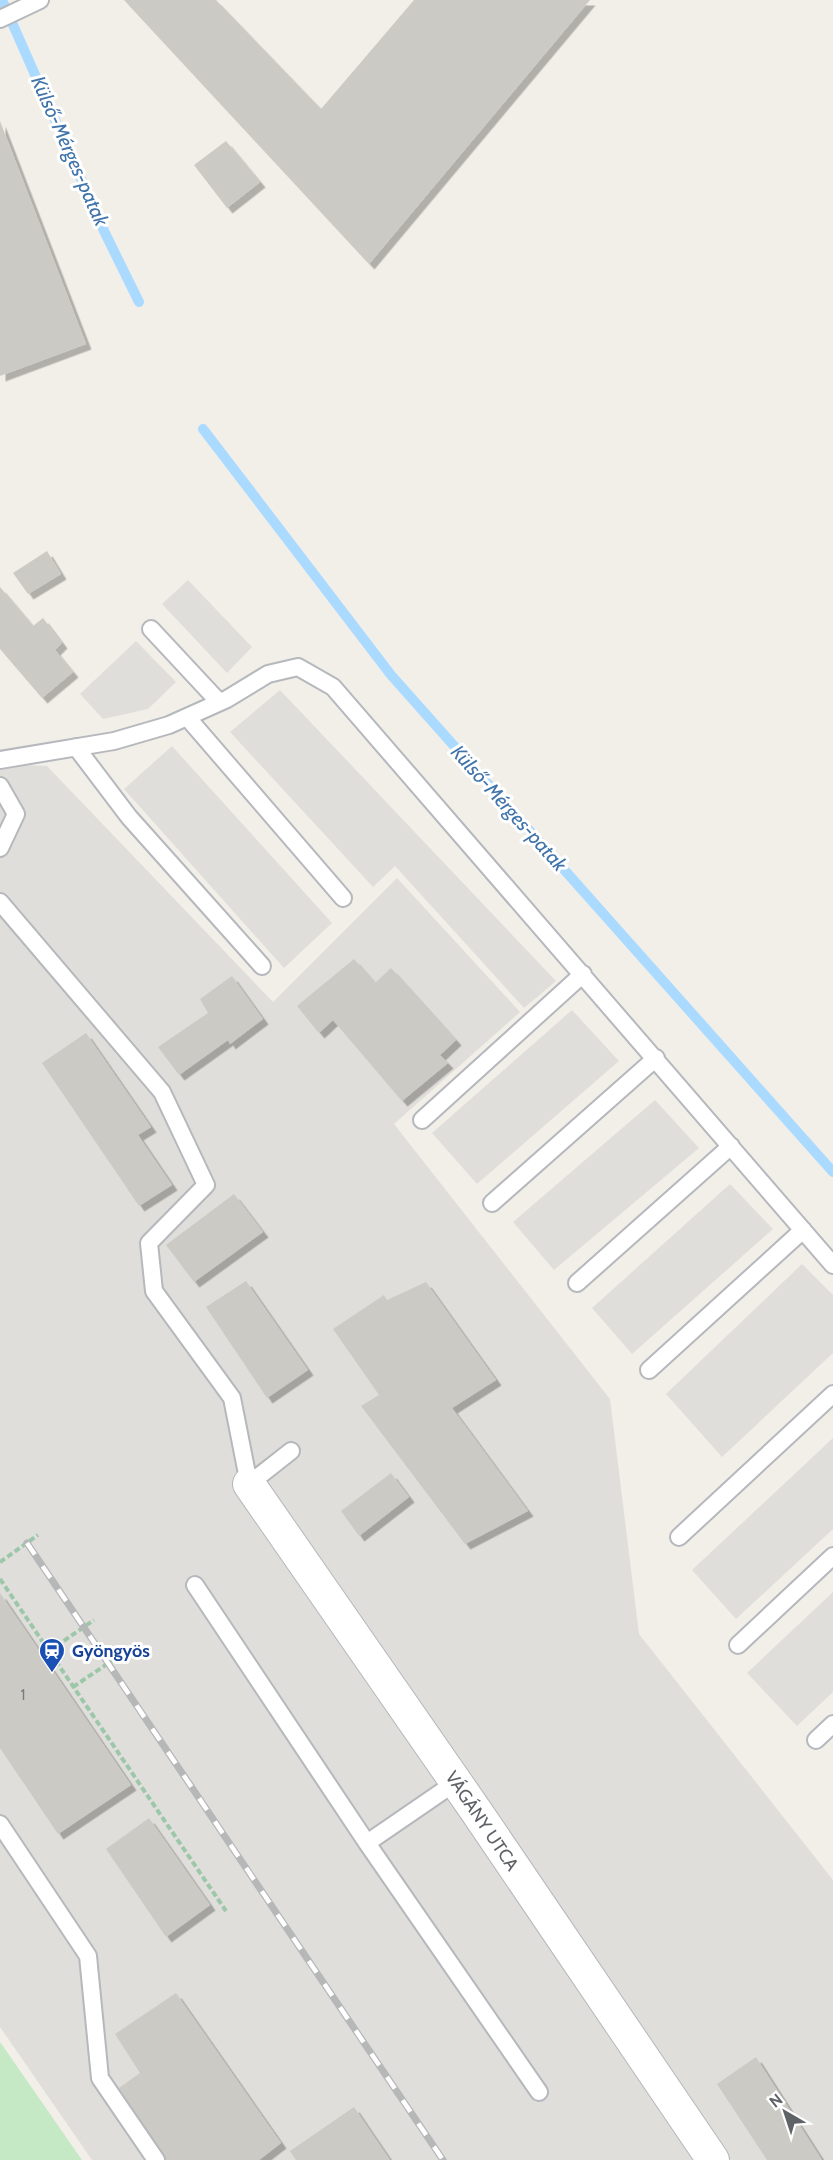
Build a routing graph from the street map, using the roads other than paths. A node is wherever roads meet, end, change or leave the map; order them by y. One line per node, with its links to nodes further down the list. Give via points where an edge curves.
1 (40, 0): 2 (lane)
2 (0, 19)
3 (151, 629): 4 (lane)
4 (219, 702): 5 (lane); 13 (lane, via 268,674 298,668 333,687)
5 (187, 717): 6 (lane, via 114,741); 10 (lane)
6 (76, 747): 7 (lane); 12 (lane, via 129,818)
7 (0, 760)
8 (0, 786): 9 (lane, via 16,814)
9 (0, 848)
10 (343, 898)
11 (0, 902): 24 (lane, via 162,1092 206,1185 149,1243 154,1291 232,1398)
12 (262, 966)
13 (583, 974): 14 (lane); 15 (lane)
14 (656, 1058): 16 (lane); 17 (lane)
15 (422, 1120)
16 (731, 1146): 18 (lane); 20 (lane)
17 (492, 1203)
18 (803, 1230): 19 (lane); 21 (lane)
19 (833, 1265)
20 (577, 1283)
21 (650, 1370)
22 (833, 1394): 25 (lane)
23 (291, 1451): 24 (lane)
24 (249, 1484): 31 (street, VÁGÁNY UTCA)
25 (679, 1537)
26 (833, 1556): 28 (lane)
27 (195, 1585): 33 (lane)
28 (738, 1645)
29 (833, 1724): 30 (lane)
30 (816, 1740)
31 (456, 1782): 33 (lane); 36 (street, VÁGÁNY UTCA)
32 (0, 1824): 35 (lane, via 88,1956 100,2078)
33 (367, 1843): 34 (lane)
34 (539, 2092)
35 (156, 2160)
36 (713, 2160)

